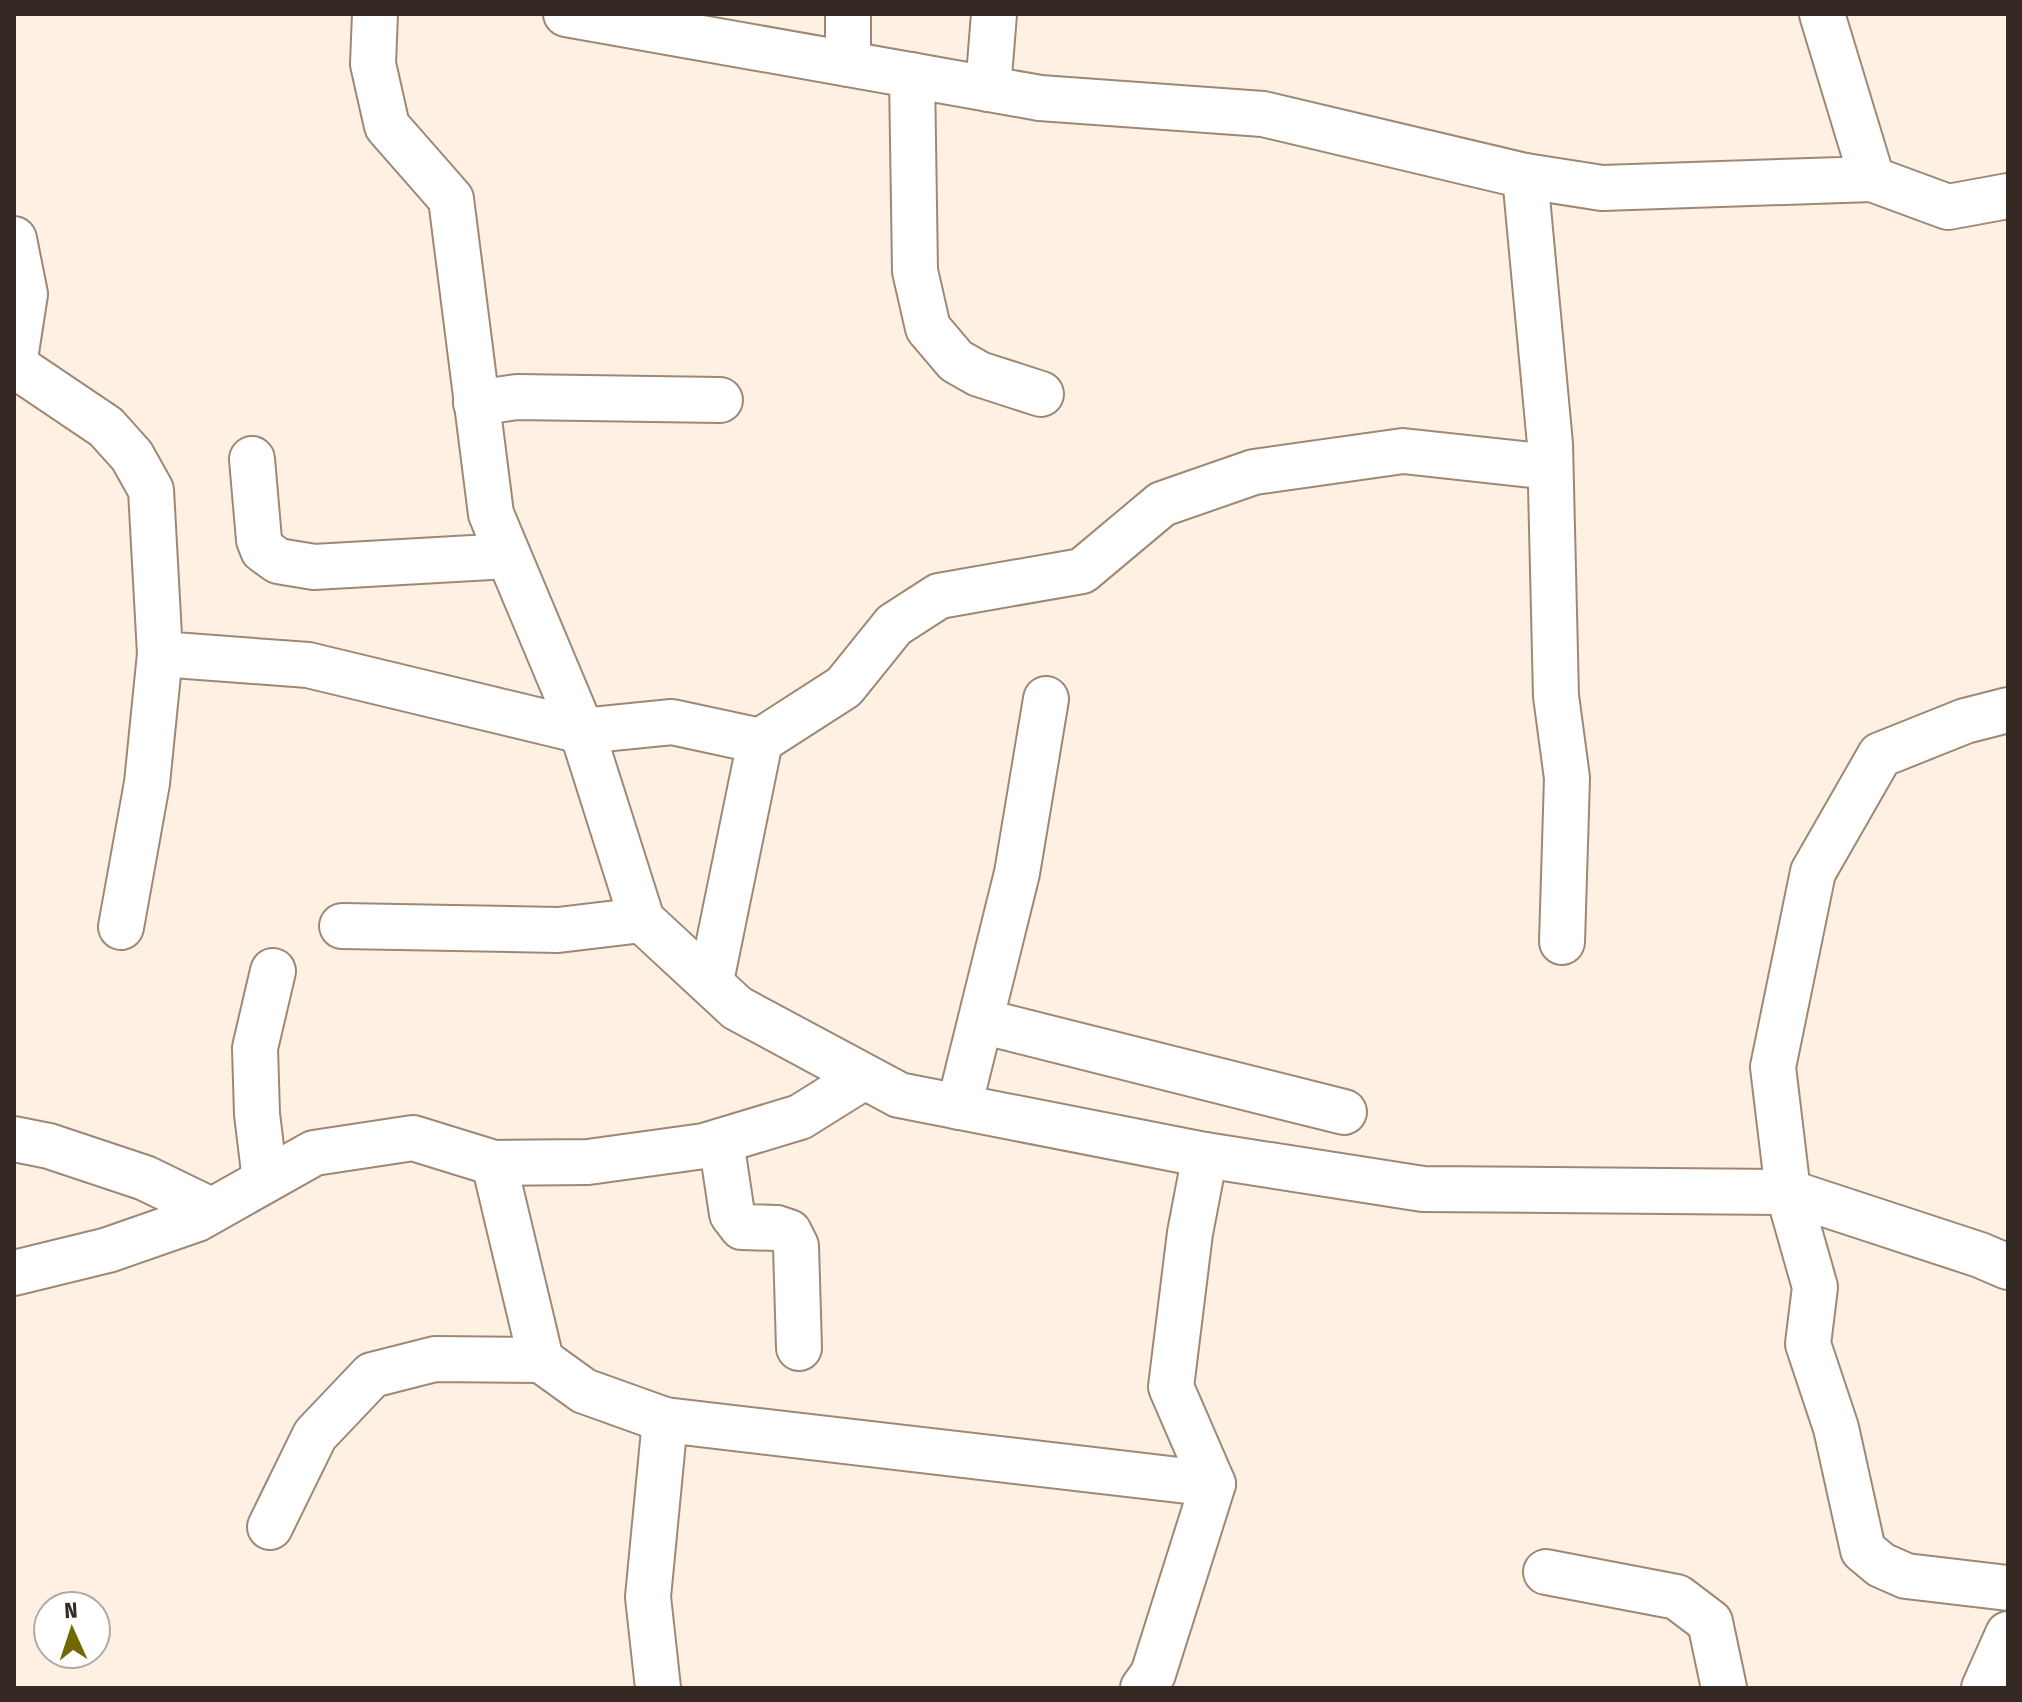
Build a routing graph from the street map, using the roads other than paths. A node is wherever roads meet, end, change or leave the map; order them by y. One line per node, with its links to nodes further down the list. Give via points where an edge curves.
1 (375, 14): 17 (street, via 373,64 387,126 451,199)
2 (566, 14): 6 (street)
3 (848, 14): 7 (street)
4 (994, 14): 9 (street)
5 (1823, 17): 11 (street)
6 (674, 24): 7 (street)
7 (848, 64): 8 (street)
8 (912, 75): 9 (street); 15 (street, via 915,271 928,328 967,368)
9 (988, 89): 10 (street, via 1040,98 1263,114)
10 (1525, 176): 11 (street, via 1602,188); 19 (street)
11 (1872, 179): 12 (street, via 1948,207)
12 (2008, 196)
13 (14, 239): 14 (street, via 25,294)
14 (14, 365): 21 (street, via 106,427 132,456 151,490)
15 (1041, 394)
16 (720, 400): 17 (street, via 517,397)
17 (476, 403): 20 (street, via 491,514)
18 (252, 459): 20 (street, via 259,540 278,561 314,567)
19 (1550, 467): 25 (street, via 1403,451 1254,472 1175,499 1162,504 1082,571 939,596 894,625 844,687); 29 (street, via 1556,696 1567,778)
20 (508, 556): 24 (street)
21 (160, 654): 24 (street, via 308,665); 28 (street, via 147,783)
22 (1046, 699): 32 (street, via 1017,873)
23 (2008, 710): 41 (street, via 1880,755 1813,872 1773,1067)
24 (582, 731): 25 (street, via 672,722); 26 (street)
25 (760, 741): 31 (street)
26 (642, 920): 27 (street, via 558,930); 31 (street)
27 (342, 926)
28 (121, 927)
29 (1562, 942)
30 (273, 971): 40 (street, via 255,1048)
31 (711, 981): 33 (street, via 737,1008)
32 (981, 1021): 34 (street); 35 (street)
33 (864, 1077): 34 (street, via 899,1095); 37 (street, via 800,1117)
34 (959, 1107): 38 (street)
35 (1344, 1112)
36 (14, 1139): 42 (street, via 145,1178)
37 (721, 1141): 39 (street, via 588,1162); 45 (street, via 732,1214 742,1227 789,1232 796,1246)
38 (1205, 1155): 41 (street, via 1423,1189); 48 (street, via 1171,1387)
39 (494, 1163): 40 (street, via 413,1138 314,1153); 46 (street)
40 (265, 1180): 42 (street)
41 (1788, 1192): 43 (street); 51 (street, via 1815,1287 1808,1344 1836,1428 1863,1550 1906,1576)
42 (211, 1210): 44 (street, via 108,1250)
43 (2008, 1267)
44 (14, 1273)
45 (799, 1348)
46 (541, 1360): 47 (street, via 584,1391); 49 (street, via 435,1359 372,1375 315,1435)
47 (665, 1420): 48 (street); 53 (street, via 648,1597)
48 (1213, 1484): 54 (street, via 1153,1674)
49 (270, 1527)
50 (1546, 1572): 55 (street, via 1677,1597 1710,1622)
51 (2008, 1588)
52 (2008, 1634): 56 (street)
53 (656, 1685)
54 (1143, 1688)
55 (1724, 1688)
56 (1984, 1688)

